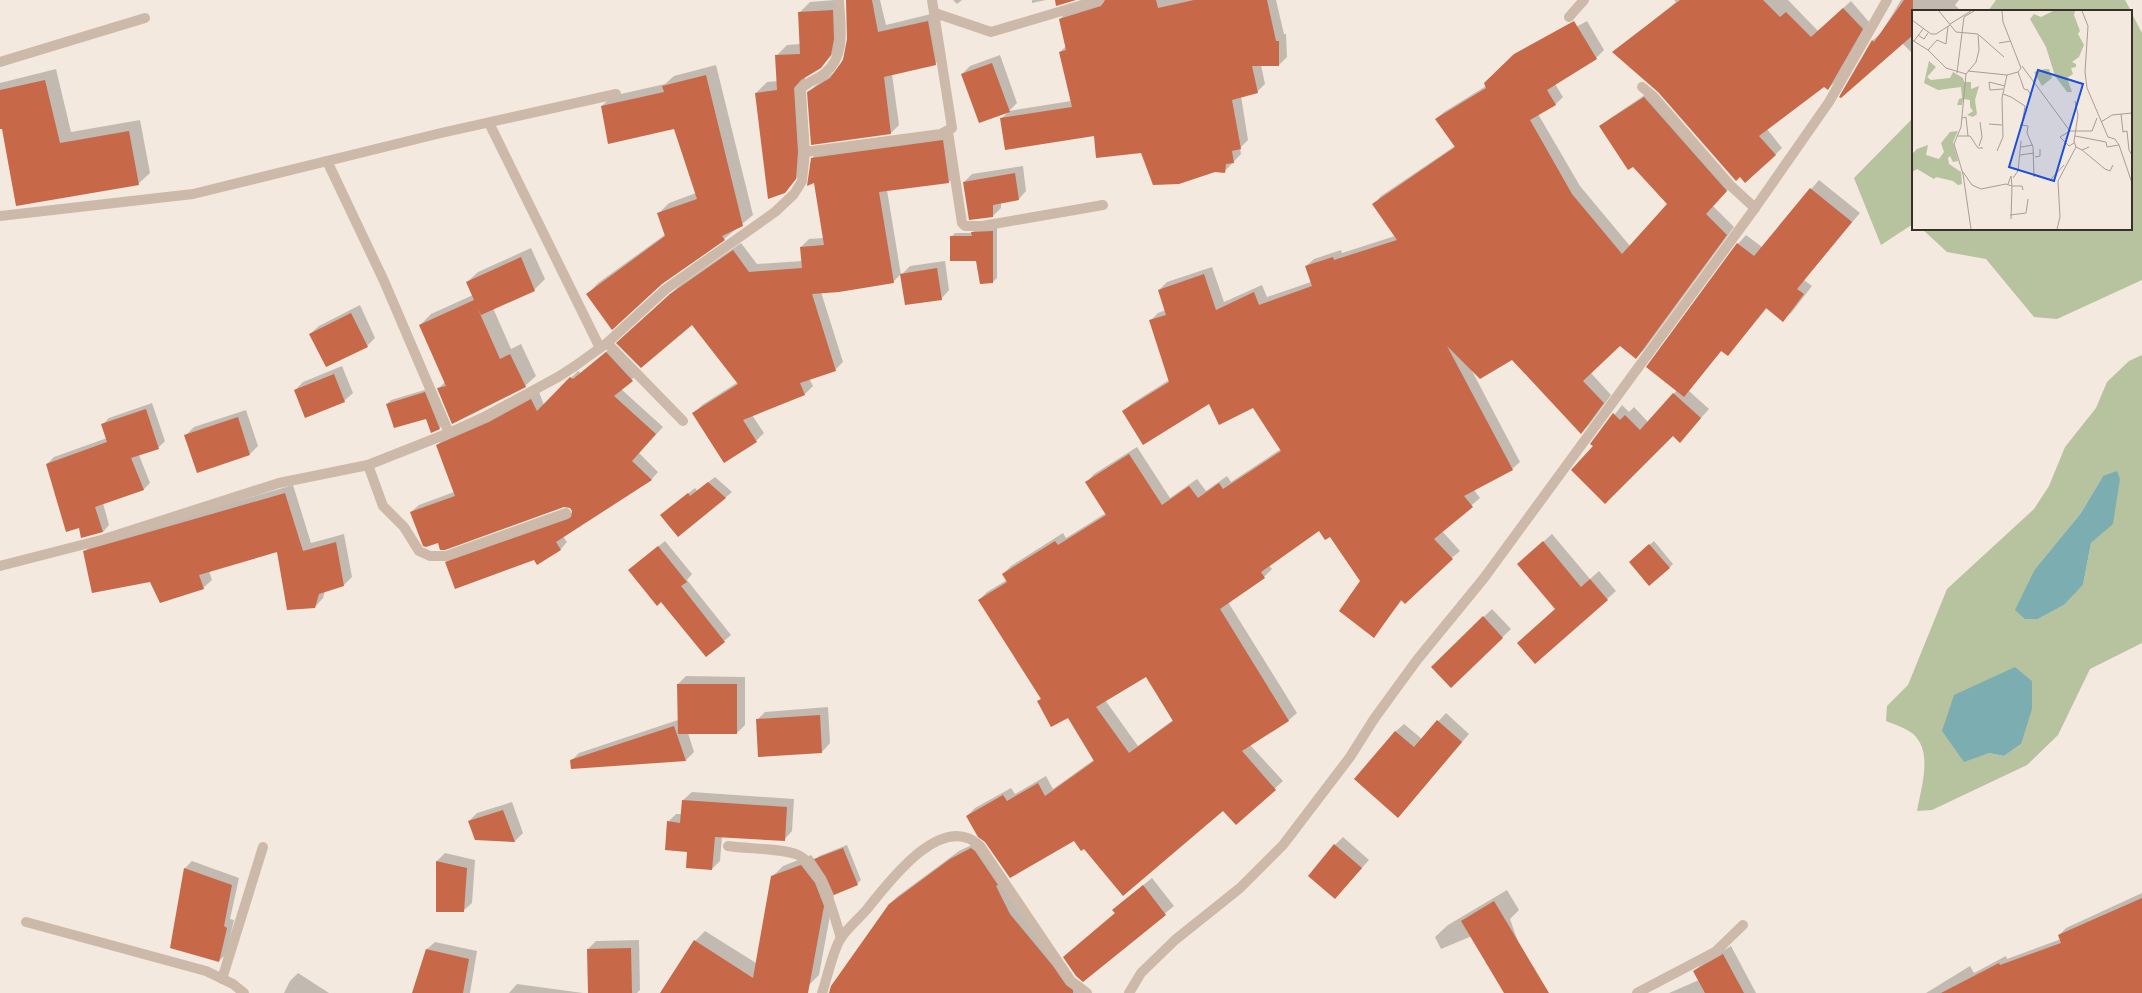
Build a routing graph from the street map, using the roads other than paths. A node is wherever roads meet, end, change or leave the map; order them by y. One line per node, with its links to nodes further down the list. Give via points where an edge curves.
1 (839, 0): 14 (street, via 840,50 837,61 825,73 800,90)
2 (932, 0): 6 (street)
3 (1098, 0): 6 (street, via 991,32)
4 (1584, 0): 7 (street)
5 (1887, 0): 17 (street, via 1829,102)
6 (935, 13): 13 (street, via 952,128)
7 (1569, 17)
8 (145, 18): 9 (street)
9 (0, 62)
10 (1642, 87): 17 (street, via 1654,96 1731,186)
11 (616, 94): 12 (street)
12 (489, 123): 15 (street); 19 (street)
13 (948, 132): 14 (street); 16 (street, via 962,223 965,226 982,226)
14 (805, 152): 19 (street, via 802,180 775,212 666,289)
15 (327, 161): 18 (street, via 193,194); 21 (street, via 384,282)
16 (1104, 204)
17 (1755, 208): 34 (street, via 1484,578 1417,660 1350,757 1283,845 1240,888 1169,945 1141,973)
18 (0, 216)
19 (603, 345): 20 (street); 21 (street, via 558,377)
20 (683, 421)
21 (449, 433): 22 (street)
22 (368, 465): 23 (street, via 383,506 404,527 419,551 430,556 446,556); 24 (street, via 279,483 101,540)
23 (566, 513)
24 (0, 566)
25 (263, 846): 30 (street)
26 (728, 846): 29 (street, via 783,851 797,854 808,861 821,880)
27 (26, 922): 30 (street)
28 (1743, 925): 35 (street, via 1715,952)
29 (841, 938): 32 (street); 33 (street, via 899,870 929,845 957,835 965,836 972,838 980,846 1071,981)
30 (222, 978): 31 (street)
31 (244, 993)
32 (822, 993)
33 (1087, 993)
34 (1129, 993)
35 (1637, 993)

